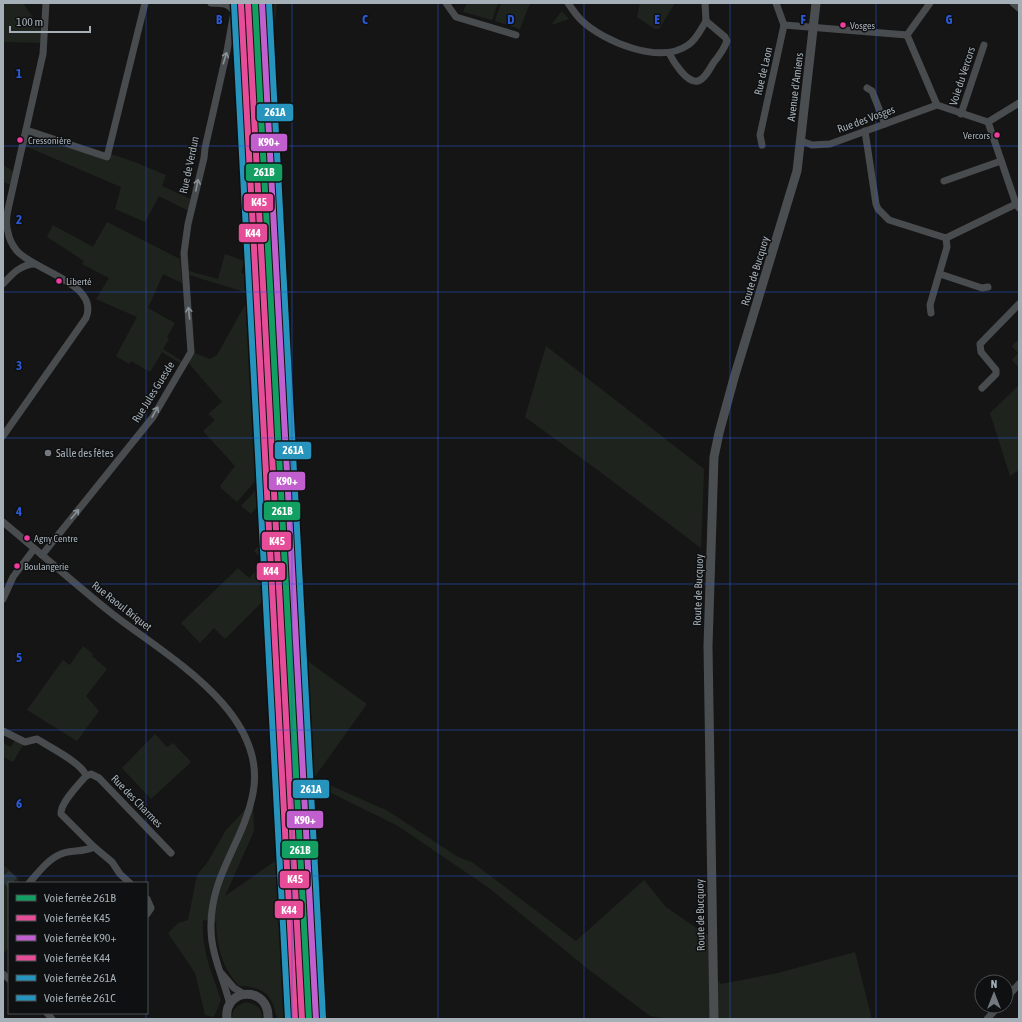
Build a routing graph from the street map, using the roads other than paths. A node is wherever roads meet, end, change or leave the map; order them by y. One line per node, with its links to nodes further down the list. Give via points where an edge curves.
1 (46, 3): 25 (street, via 43,54)
2 (145, 3): 25 (street, via 107,157)
3 (211, 3): 42 (street, Rue de Verdun, one-way to 3, via 185,241 234,12 226,4)
4 (446, 3): 15 (street, via 456,17)
5 (568, 3): 18 (street, via 582,20 606,37 637,50)
6 (705, 3): 12 (street)
7 (776, 3): 13 (street)
8 (816, 3): 14 (main road, Avenue d'Amiens)
9 (930, 3): 16 (street)
10 (1013, 3): 11 (street)
11 (1019, 8)
12 (706, 21): 18 (street, via 689,45 676,52); 18 (street, via 725,37 726,41 701,79 690,80 676,67)
13 (784, 25): 14 (street); 28 (street, Rue de Laon, via 760,135)
14 (814, 27): 16 (street); 27 (main road, Avenue d'Amiens)
15 (516, 35)
16 (908, 35): 21 (street)
17 (984, 45): 22 (street, Voie du Vercors)
18 (669, 52)
19 (867, 88): 24 (street, via 872,92)
20 (1019, 103): 23 (street)
21 (937, 105): 22 (street); 24 (street, Rue des Vosges)
22 (961, 114): 23 (street)
23 (988, 122): 29 (street)
24 (885, 124): 26 (street, Rue des Vosges)
25 (26, 130): 34 (street, via 6,219 8,233)
26 (865, 131): 27 (street, Rue des Vosges, via 825,144 812,145); 33 (street, via 878,209 889,220)
27 (801, 141): 30 (main road, Avenue d'Amiens)
28 (762, 145)
29 (1001, 162): 31 (street); 32 (street)
30 (796, 174): 60 (main road, Route de Bucquoy, via 734,378 714,457 708,646)
31 (944, 181)
32 (1017, 206): 33 (street)
33 (946, 238): 37 (street, via 947,247)
34 (18, 252): 35 (street); 36 (street)
35 (36, 264): 36 (street); 44 (street, via 78,289 87,300 88,308 86,318)
36 (18, 269): 38 (street)
37 (940, 274): 39 (street, via 975,286); 41 (street, via 930,305)
38 (3, 284)
39 (988, 287)
40 (1019, 304): 43 (street, via 980,344 981,352 996,370 996,374)
41 (931, 314)
42 (191, 352): 47 (street, Rue Jules Guesde, one-way to 42, via 153,417)
43 (982, 388)
44 (3, 436)
45 (3, 522): 46 (street, Rue Raoul Briquet)
46 (34, 549): 47 (street, Rue Raoul Briquet); 48 (street, via 13,577)
47 (42, 555): 55 (street, Rue Raoul Briquet, via 112,613 191,672 221,702 243,731 254,772 253,791 249,810 212,902 211,934)
48 (3, 599)
49 (3, 731): 50 (street, Rue des Charmes, via 25,742 36,739 42,742 79,765)
50 (86, 776): 51 (street, via 60,808 61,814); 52 (street, Rue des Charmes, via 91,774 99,778)
51 (94, 847): 53 (street, via 85,852 62,853); 54 (street, via 112,862)
52 (171, 853)
53 (31, 882)
54 (129, 882)
55 (220, 973): 56 (street, via 234,988); 57 (street, Rue Raoul Briquet)
56 (244, 994): 57 (main road); 59 (main road, via 255,996 264,1003)
57 (230, 1004): 58 (main road)
58 (227, 1019)
59 (268, 1019)
60 (714, 1019)

